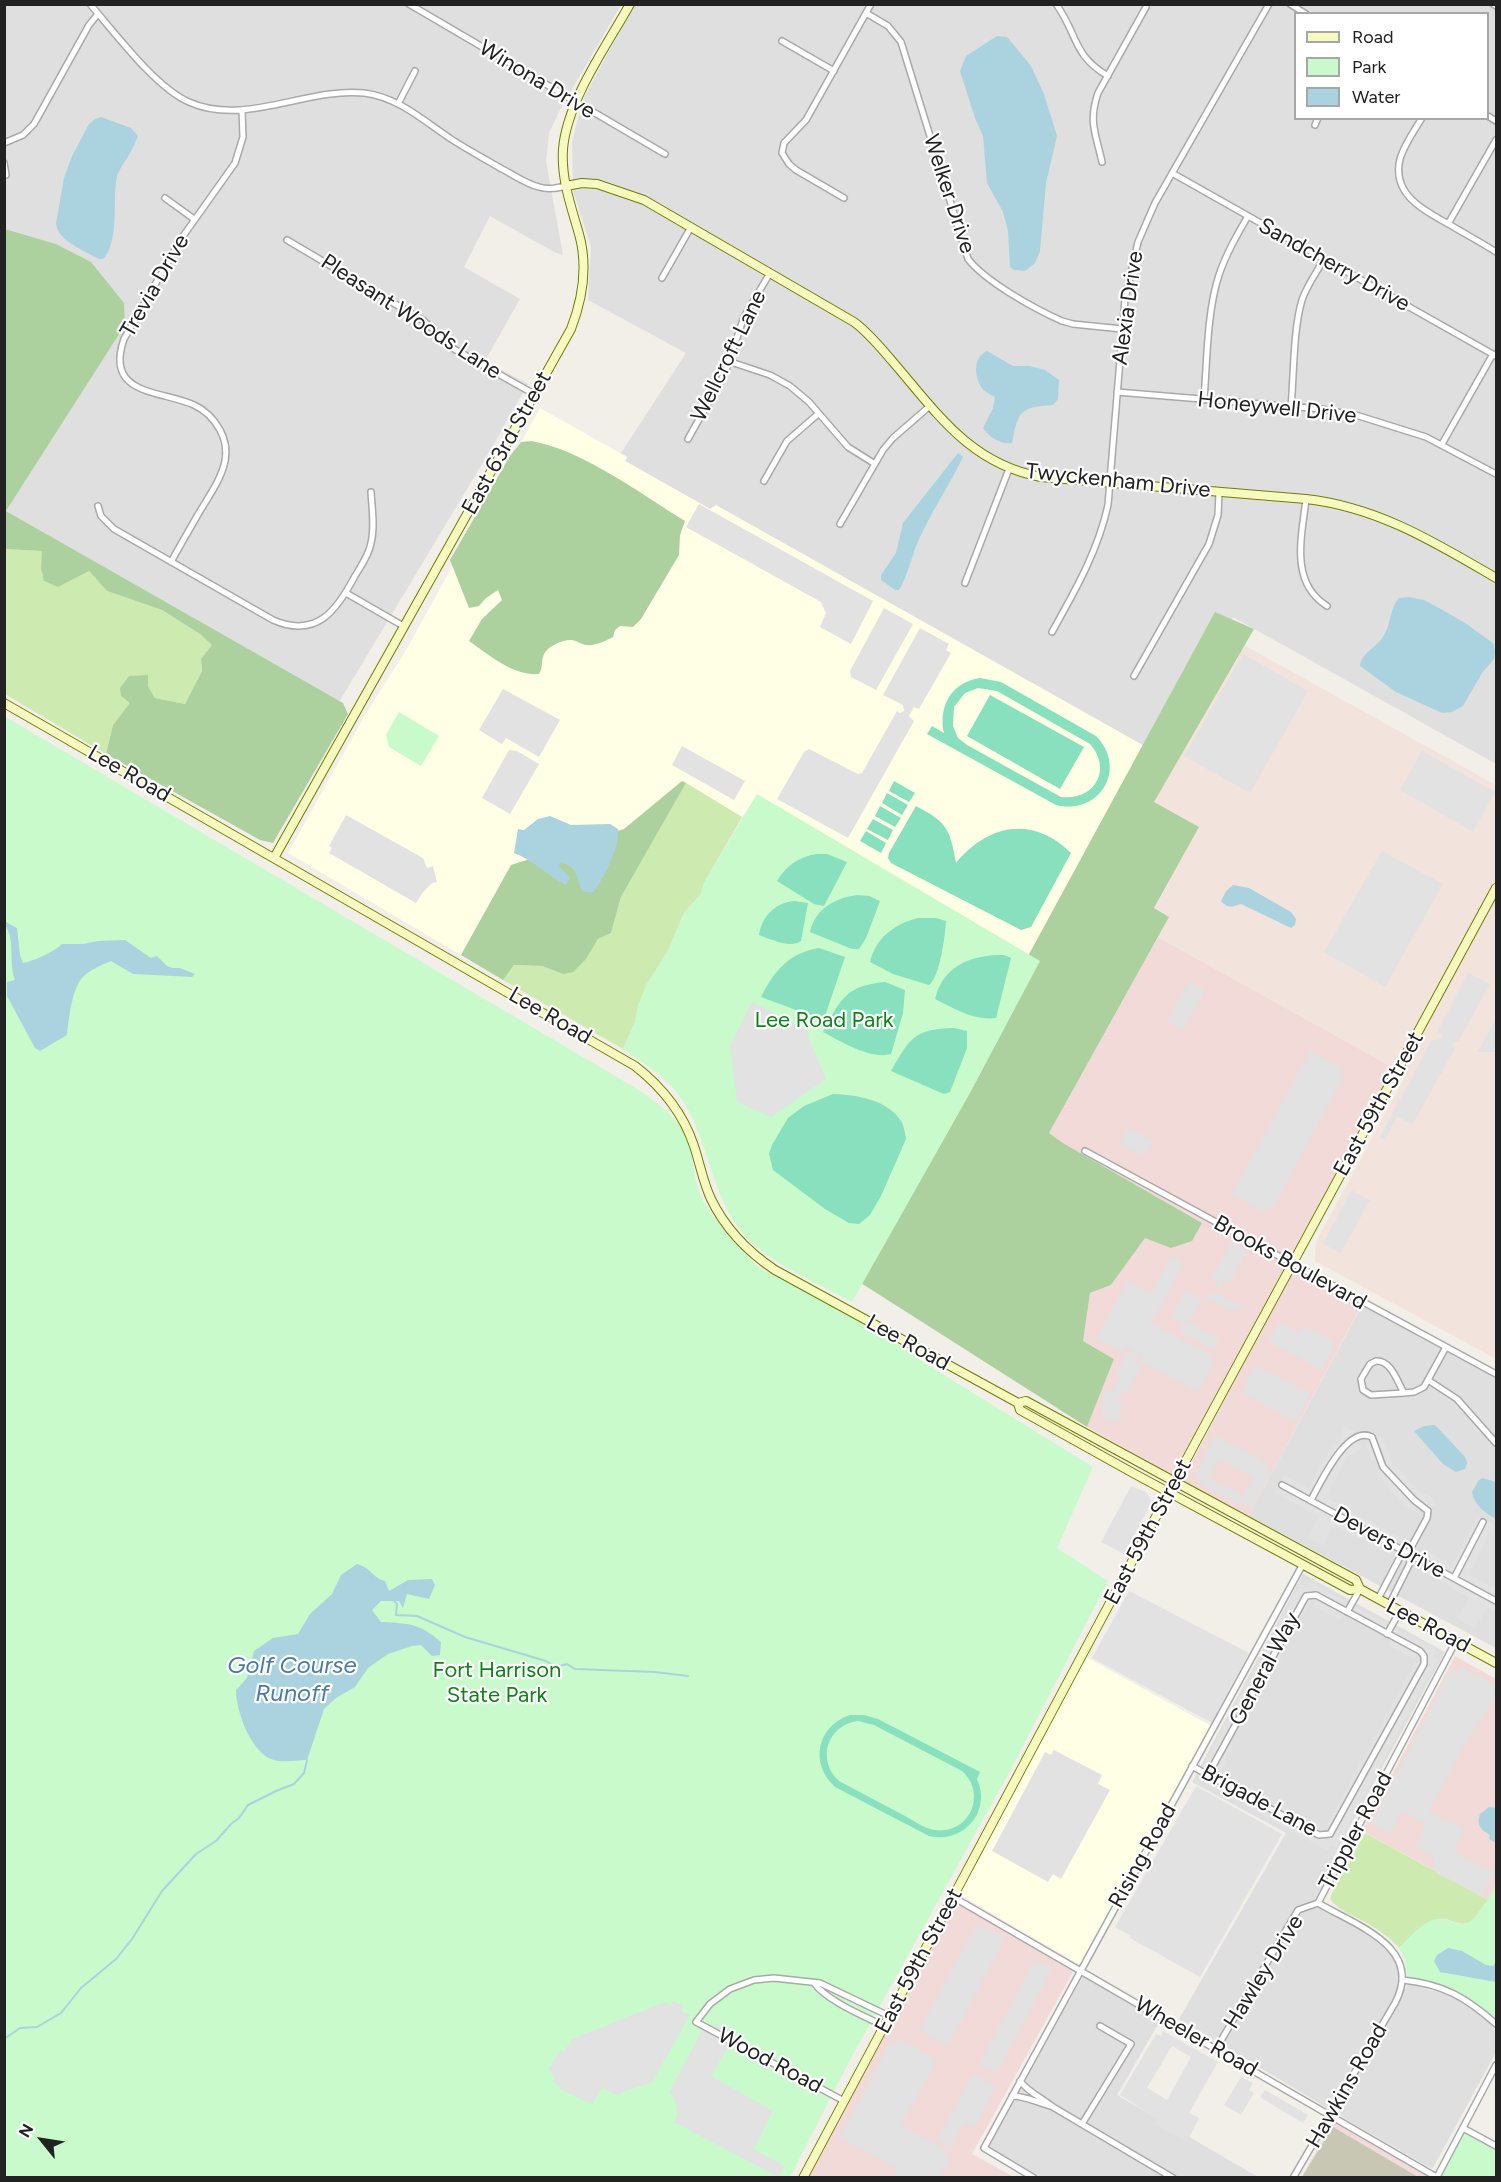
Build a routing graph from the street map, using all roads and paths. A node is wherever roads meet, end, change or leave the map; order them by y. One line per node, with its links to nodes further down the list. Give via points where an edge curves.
1 (90, 4): 11 (street)
2 (409, 4): 16 (street, Winona Drive)
3 (630, 4): 16 (street, East 63rd Street)
4 (872, 4): 10 (street)
5 (1056, 4): 15 (street, via 1085,60)
6 (1269, 4): 27 (street, Alexia Drive)
7 (1290, 4): 9 (street)
8 (1146, 7): 15 (street)
9 (1303, 12)
10 (866, 13): 14 (street); 41 (street, Welker Drive, via 890,28 901,42 968,259 990,280 1062,321)
11 (98, 14): 18 (street, via 159,81 178,96 209,109); 23 (street, via 34,124 22,135)
12 (782, 40): 14 (street)
13 (415, 71): 17 (street)
14 (834, 71): 31 (street, via 806,120 784,143 782,153 796,170)
15 (1108, 76): 25 (street, via 1093,111 1093,130)
16 (575, 102): 24 (street, Winona Drive); 29 (street, East 63rd Street, via 563,146)
17 (398, 104): 18 (street, via 372,95 347,93); 29 (street, via 530,184 545,189)
18 (242, 110): 33 (street, Trevia Drive, via 243,137 237,157)
19 (1317, 120): 21 (street)
20 (1421, 120): 34 (street, via 1402,152 1397,181 1414,203)
21 (1315, 125)
22 (1497, 140): 34 (street)
23 (4, 142)
24 (665, 154)
25 (1102, 162)
26 (4, 164): 28 (street)
27 (1172, 173): 32 (street, Sandcherry Drive); 41 (street, Alexia Drive, via 1138,242)
28 (6, 175)
29 (566, 186): 35 (street, Twyckenham Drive, via 594,183 624,192); 45 (street, East 63rd Street, via 583,257 581,297 571,329)
30 (165, 198): 33 (street)
31 (844, 198)
32 (1248, 216): 38 (street, Sandcherry Drive); 46 (street, via 1218,280)
33 (194, 219): 62 (street, Trevia Drive, via 124,339 120,359 125,375 134,385 197,406 221,432 223,468)
34 (1448, 224): 37 (street)
35 (691, 227): 39 (street, Twyckenham Drive); 40 (street)
36 (287, 240): 45 (street, Pleasant Woods Lane, via 424,321 454,349)
37 (1497, 252)
38 (1324, 259): 42 (street, Sandcherry Drive); 48 (street, via 1307,288 1300,310)
39 (770, 273): 43 (street, Wellcroft Lane, via 744,317); 47 (street, Twyckenham Drive, via 859,326)
40 (662, 278)
41 (1122, 329): 44 (street, Alexia Drive)
42 (1495, 355): 51 (street)
43 (728, 361): 49 (street, via 782,381); 50 (street, Wellcroft Lane, via 725,374)
44 (1117, 393): 46 (street, Honeywell Drive); 56 (street, Alexia Drive)
45 (534, 394): 67 (street, East 63rd Street)
46 (1204, 400): 48 (street, Honeywell Drive)
47 (931, 405): 52 (street, via 893,438); 53 (street, Twyckenham Drive, via 971,447)
48 (1291, 407): 51 (street, Honeywell Drive, via 1359,416)
49 (819, 414): 52 (street, via 850,449); 55 (street, via 787,441)
50 (688, 439)
51 (1442, 444): 54 (street, Honeywell Drive)
52 (875, 464): 61 (street)
53 (1009, 469): 56 (street, Twyckenham Drive, via 1041,477); 64 (street)
54 (1497, 474)
55 (764, 481)
56 (1110, 483): 58 (street, Twyckenham Drive); 68 (street, Alexia Drive, via 1105,519 1090,560)
57 (370, 492): 65 (street, via 371,545)
58 (1219, 492): 59 (street, Twyckenham Drive); 69 (street, via 1217,520 1209,544)
59 (1306, 499): 63 (street, Twyckenham Drive, via 1346,506 1395,522); 66 (street, via 1301,569 1312,593)
60 (98, 506): 62 (street, via 112,528)
61 (840, 524)
62 (171, 562): 65 (street, via 273,620 290,625 322,620)
63 (1497, 578)
64 (965, 583)
65 (346, 593): 67 (street)
66 (1327, 606)
67 (405, 627): 71 (street, East 63rd Street)
68 (1052, 632)
69 (1134, 676)
70 (4, 703): 71 (street, Lee Road)
71 (274, 858): 79 (street, Lee Road, via 635,1066 676,1107 691,1137 712,1200 751,1252 780,1273)
72 (1497, 888): 74 (street, East 59th Street)
73 (1085, 1151): 74 (street, Brooks Boulevard)
74 (1292, 1264): 75 (street, Brooks Boulevard); 81 (street, East 59th Street)
75 (1446, 1347): 76 (street, Brooks Boulevard); 77 (street)
76 (1497, 1374)
77 (1428, 1380): 78 (street, via 1419,1390); 80 (street, via 1457,1399)
78 (1404, 1393): 78 (street, via 1383,1361 1370,1364 1361,1379 1361,1388 1369,1394)
79 (1018, 1403): 81 (street, Lee Road, via 1026,1401); 83 (street, Lee Road, via 1020,1410)
80 (1497, 1443)
81 (1174, 1482): 83 (street, East 59th Street); 89 (street, Lee Road, via 1356,1580)
82 (1282, 1485): 84 (street, Devers Drive)
83 (1169, 1493): 87 (street, Lee Road); 101 (street, East 59th Street)
84 (1311, 1500): 86 (street, Devers Drive); 86 (street, via 1341,1449 1362,1435 1371,1436 1381,1464 1428,1511)
85 (1484, 1522): 88 (street)
86 (1408, 1553): 88 (street, Devers Drive); 90 (street, via 1400,1557); 92 (street, via 1410,1563)
87 (1303, 1564): 89 (street, Lee Road, via 1350,1590); 98 (street, Rising Road)
88 (1454, 1578): 91 (street, Devers Drive)
89 (1360, 1589): 90 (street, Lee Road); 94 (street)
90 (1378, 1599): 92 (street, Lee Road)
91 (1497, 1601)
92 (1389, 1605): 93 (street, Lee Road)
93 (1400, 1611): 95 (street); 96 (street, Lee Road)
94 (1347, 1612): 95 (street, General Way); 99 (street, General Way, via 1315,1595 1304,1598)
95 (1388, 1634): 100 (street, General Way, via 1420,1652 1424,1662 1333,1831)
96 (1456, 1641): 97 (street, Lee Road); 102 (street, Trippler Road)
97 (1497, 1663)
98 (1192, 1766): 99 (street, Brigade Lane); 103 (street, Rising Road)
99 (1208, 1775): 100 (street, Brigade Lane)
100 (1326, 1836)
101 (953, 1897): 103 (street, Wheeler Road); 107 (street, East 59th Street)
102 (1318, 1903): 104 (street, Trippler Road, via 1390,1947 1401,1965); 111 (street, Hawley Drive, via 1298,1910)
103 (1081, 1970): 111 (street, Wheeler Road); 113 (street, Rising Road)
104 (1402, 1980): 106 (street, Trippler Road); 108 (street, via 1453,1993)
105 (814, 1983): 107 (street, via 836,1989); 109 (street, via 837,2001); 115 (street, Wood Road, via 782,1978 746,1982 721,1995 696,2022)
106 (1400, 1993): 117 (street, Hawkins Road)
107 (890, 2016): 109 (street, East 59th Street)
108 (1497, 2024)
109 (884, 2026): 115 (street, East 59th Street)
110 (1100, 2026): 118 (street, via 1131,2044)
111 (1216, 2049): 117 (street, Wheeler Road)
112 (1497, 2066): 119 (street)
113 (1020, 2081): 114 (street, Rising Road); 116 (street)
114 (1012, 2096): 116 (street); 123 (street, Rising Road, via 984,2148)
115 (844, 2101): 122 (street, East 59th Street)
116 (1053, 2107): 118 (street)
117 (1330, 2115): 121 (street, Wheeler Road); 125 (street, Hawkins Road)
118 (1082, 2124): 124 (street)
119 (1463, 2128): 120 (street); 121 (street)
120 (1497, 2146)
121 (1437, 2177)
122 (803, 2178)
123 (1034, 2178)
124 (1173, 2178)
125 (1293, 2178)

